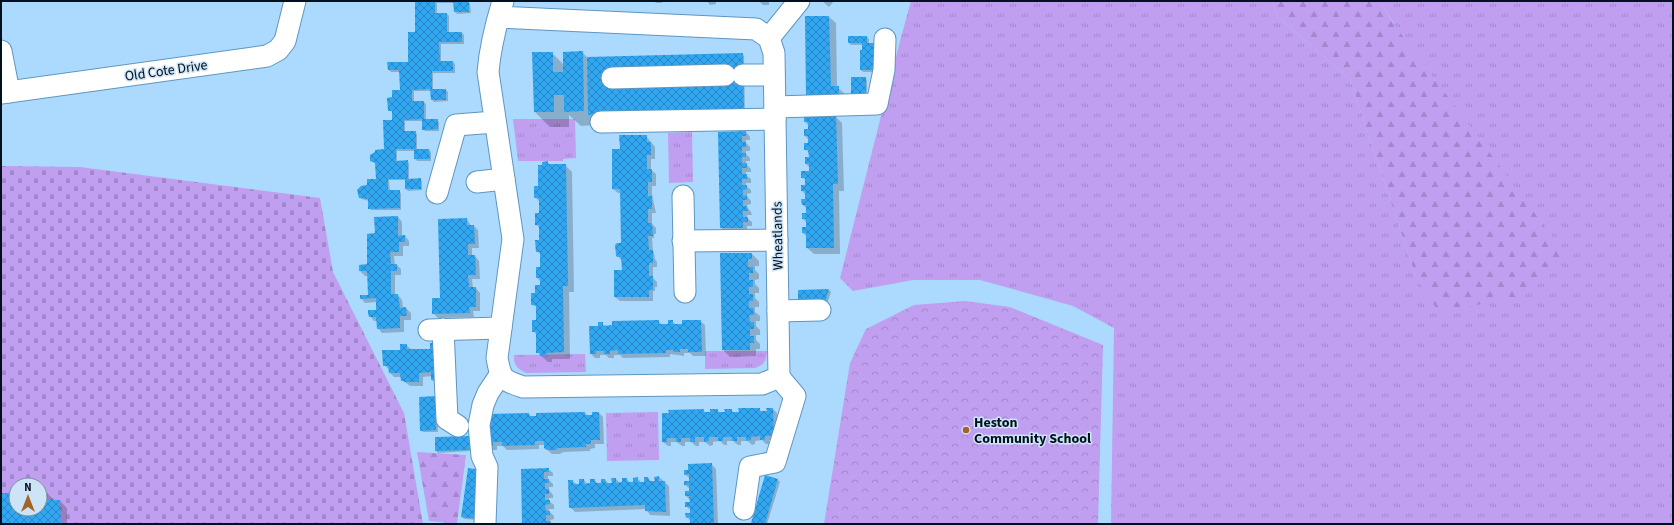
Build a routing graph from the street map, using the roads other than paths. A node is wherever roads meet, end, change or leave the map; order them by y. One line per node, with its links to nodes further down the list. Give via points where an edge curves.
1 (295, 1): 9 (street, Old Cote Drive, via 285,41 278,50 267,56)
2 (799, 1): 4 (street)
3 (501, 9): 4 (street, via 756,29); 11 (street, via 489,57 488,72)
4 (769, 38): 7 (street, Wheatlands, via 774,53)
5 (885, 39): 10 (street, via 884,70 877,104)
6 (1, 51): 9 (street)
7 (774, 75): 8 (street); 10 (street, Wheatlands)
8 (612, 78)
9 (5, 92)
10 (775, 113): 12 (street); 17 (street, Wheatlands)
11 (495, 122): 13 (street); 15 (street, via 456,125)
12 (601, 122)
13 (504, 179): 14 (street); 22 (street, via 513,239)
14 (477, 182)
15 (437, 193)
16 (683, 196): 18 (street)
17 (777, 240): 18 (street); 21 (street, Wheatlands)
18 (683, 241): 19 (street)
19 (685, 292)
20 (820, 310): 21 (street)
21 (778, 311): 24 (street, Wheatlands)
22 (501, 328): 23 (street, via 497,358); 25 (street, via 436,330 447,419)
23 (500, 375): 24 (street, via 510,383 523,387 762,384); 27 (street, via 485,399 479,425 482,456 487,467)
24 (779, 377): 26 (street, via 795,396 775,462 750,467)
25 (458, 426)
26 (744, 509)
27 (484, 524)

